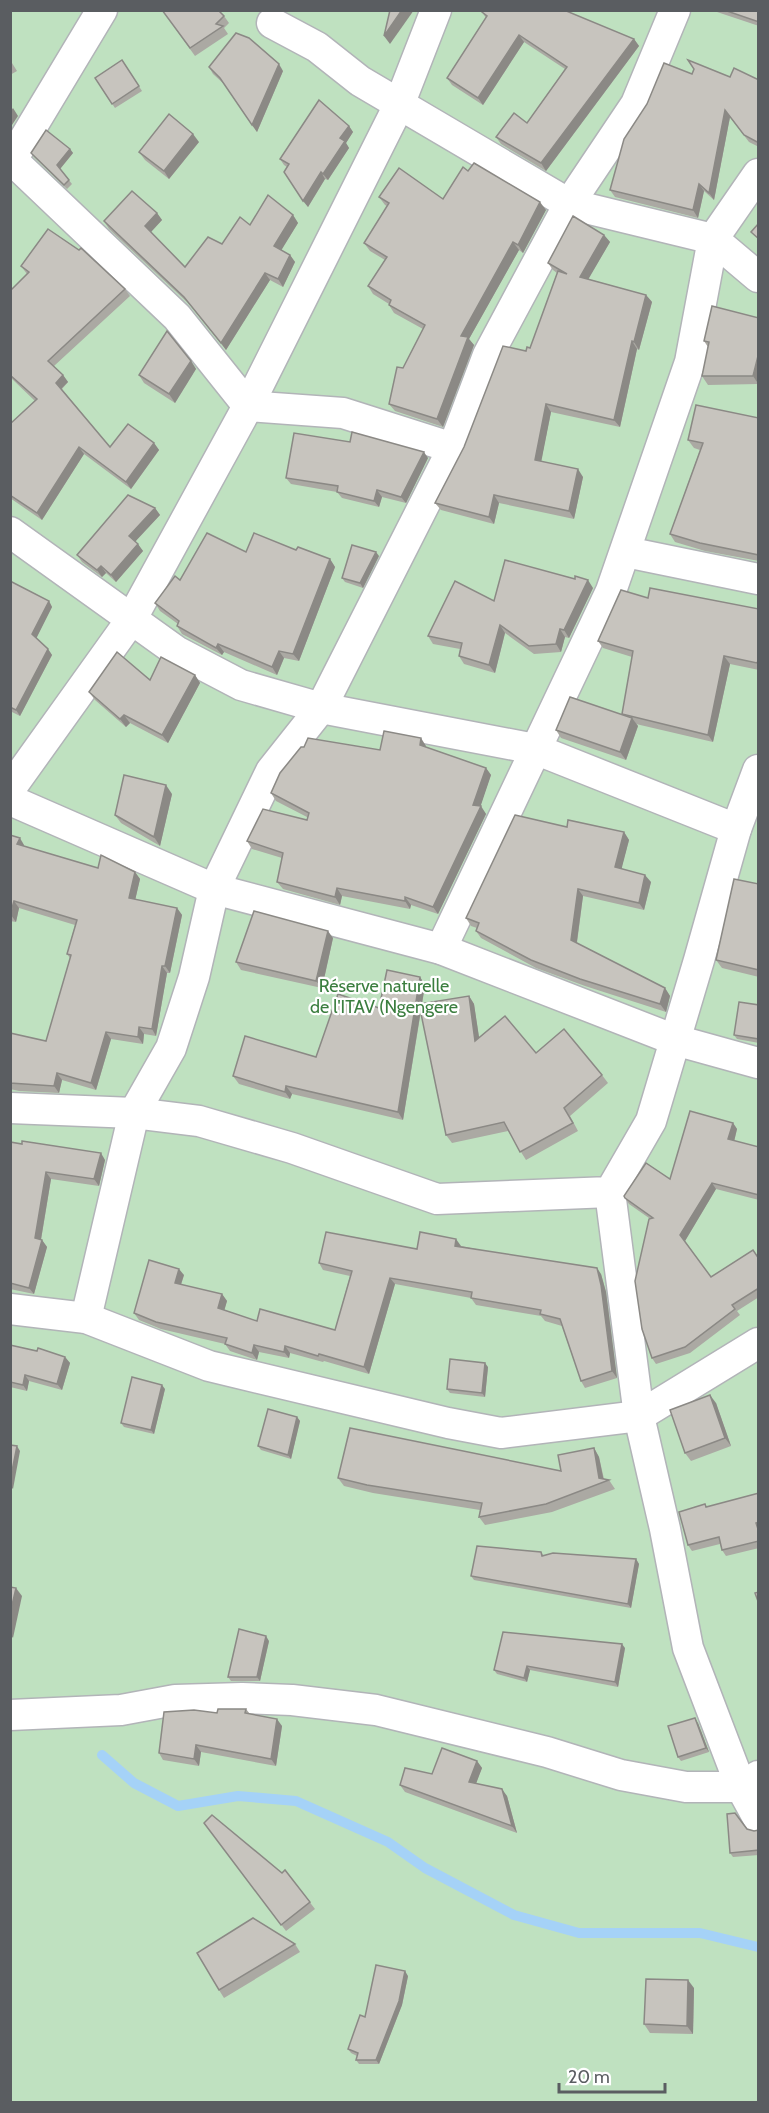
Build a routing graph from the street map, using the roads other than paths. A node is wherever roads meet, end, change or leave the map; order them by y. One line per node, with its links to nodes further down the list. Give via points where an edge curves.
1 (102, 10): 6 (street)
2 (436, 10): 5 (street)
3 (675, 10): 8 (street, via 636,104)
4 (272, 23): 5 (street, via 317,47)
5 (399, 105): 8 (street); 11 (street)
6 (11, 160): 11 (street, via 177,317)
7 (759, 174): 9 (street)
8 (569, 204): 9 (street); 12 (street, via 488,355)
9 (713, 239): 10 (street); 14 (street, via 690,362)
10 (759, 277)
11 (249, 406): 12 (street, via 343,413); 16 (street)
12 (453, 448): 17 (street)
13 (10, 532): 16 (street)
14 (626, 552): 15 (street); 18 (street)
15 (759, 579)
16 (131, 620): 17 (street, via 176,651 241,685); 20 (street)
17 (321, 708): 18 (street); 23 (street, via 271,771)
18 (535, 749): 22 (street); 24 (street)
19 (759, 770): 22 (street)
20 (10, 789)
21 (10, 800): 23 (street)
22 (736, 829): 25 (street)
23 (214, 888): 24 (street); 28 (street, via 194,977 171,1048)
24 (441, 948): 25 (street)
25 (675, 1040): 26 (street); 29 (street, via 651,1121)
26 (759, 1063)
27 (10, 1108): 28 (street)
28 (134, 1113): 29 (street, via 199,1121 292,1148 437,1199); 31 (street)
29 (610, 1192): 33 (street)
30 (10, 1309): 31 (street)
31 (86, 1318): 33 (street, via 209,1366 501,1433)
32 (759, 1343): 33 (street)
33 (639, 1416): 35 (street, via 688,1648)
34 (10, 1715): 35 (street, via 121,1710 175,1700 292,1700 376,1710 547,1752 621,1775 686,1786)
35 (750, 1781): 36 (street)
36 (759, 1818)

